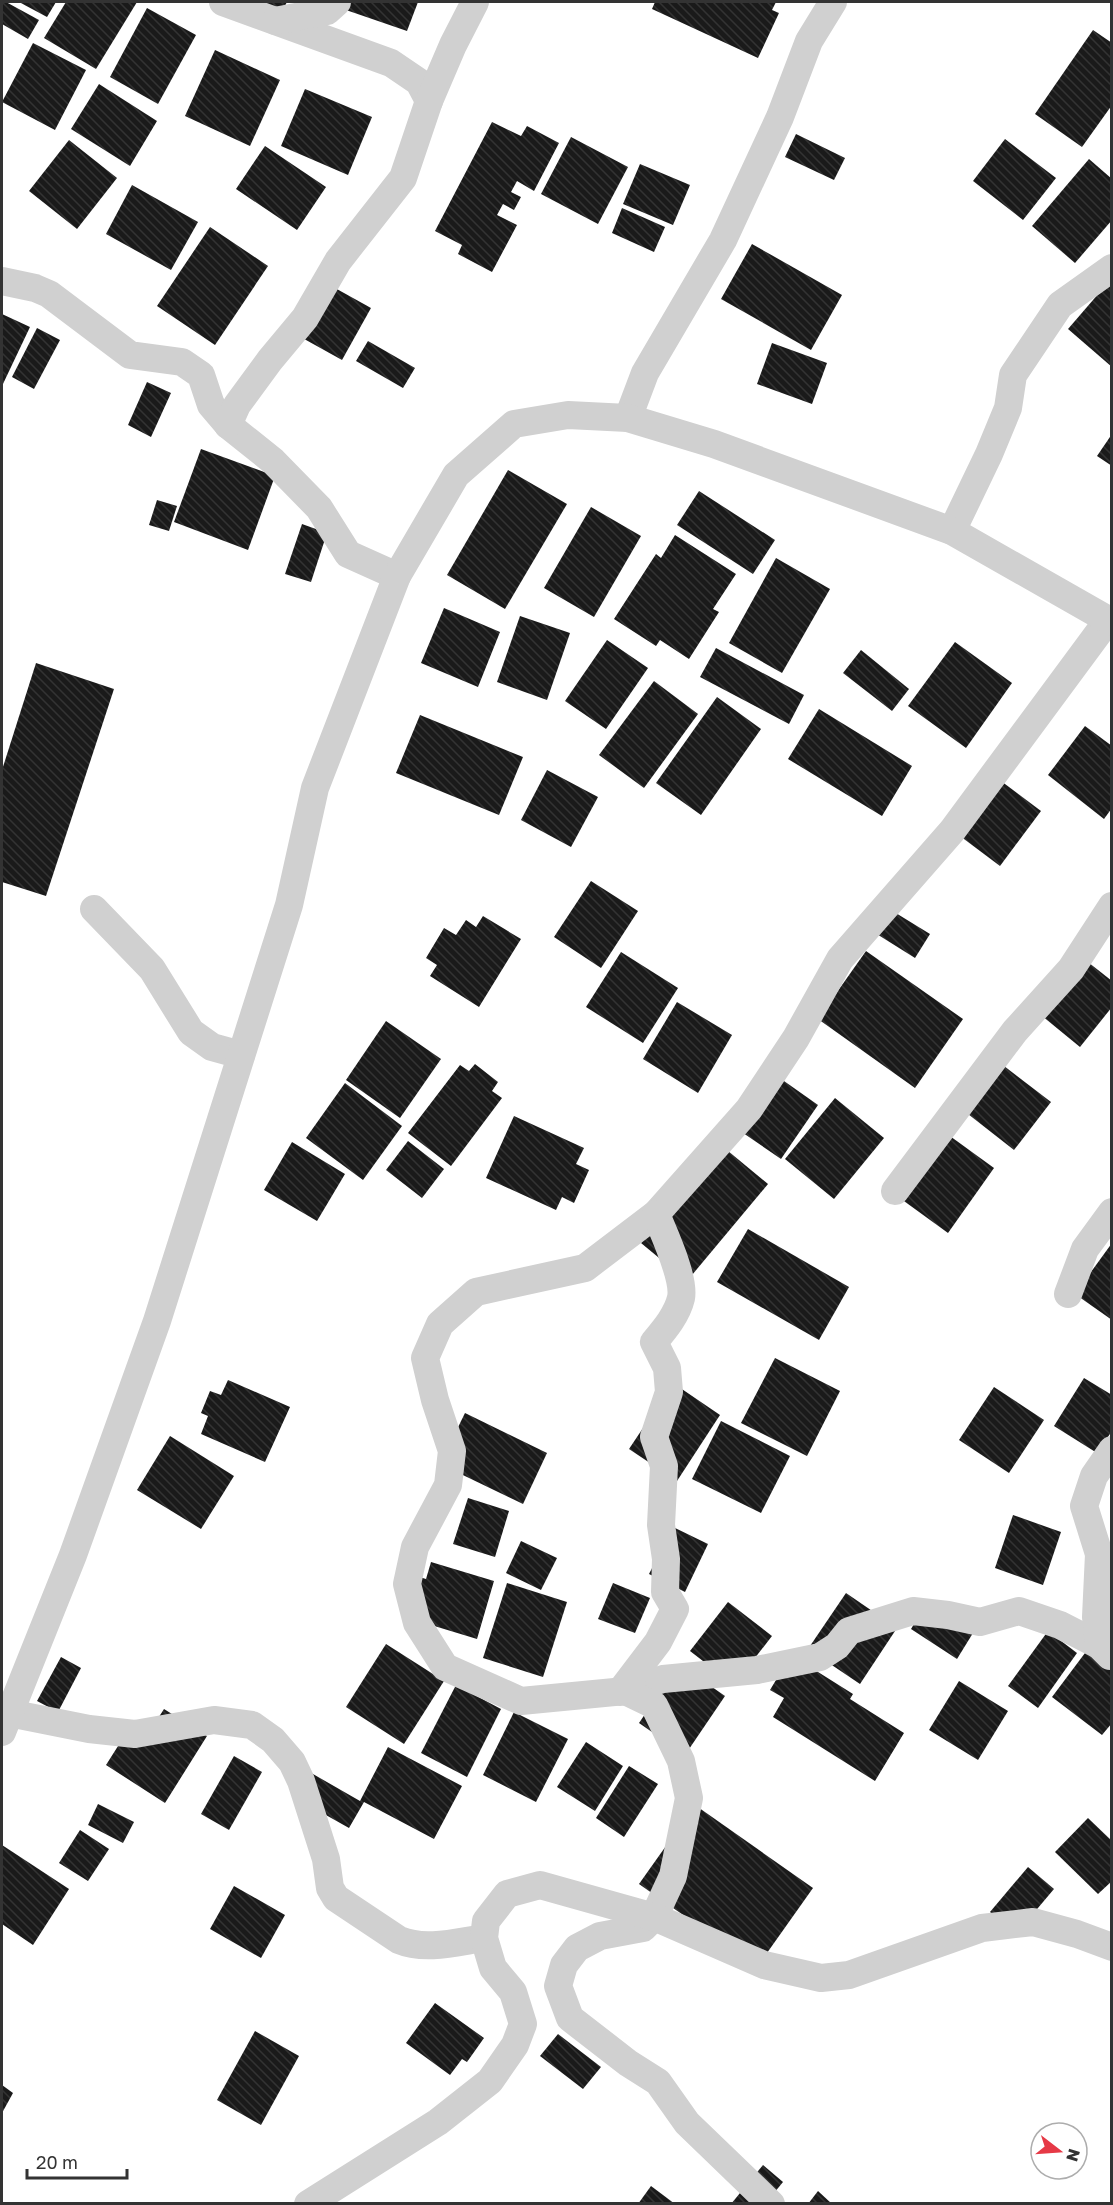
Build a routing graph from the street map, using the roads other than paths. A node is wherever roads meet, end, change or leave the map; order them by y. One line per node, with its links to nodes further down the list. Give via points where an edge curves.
1 (223, 2): 5 (street)
2 (337, 2): 5 (street, via 327,11)
3 (476, 2): 6 (street)
4 (833, 2): 9 (street, via 809,41 780,117 723,240 645,373)
5 (275, 21): 6 (street, via 391,63 419,82)
6 (429, 101): 10 (street, via 403,178 338,261 305,318 237,405)
7 (1112, 268): 11 (street, via 1060,305 1013,375 1008,408)
8 (2, 281): 10 (street, via 49,294 130,355 182,362 201,375 211,405)
9 (628, 418): 11 (street, via 714,444); 12 (street, via 568,415 514,424 456,475)
10 (228, 425): 12 (street, via 273,461 319,508 348,554)
11 (952, 531): 13 (street)
12 (397, 576): 16 (street, via 315,788 289,905)
13 (1110, 621): 19 (street, via 952,831 840,959 796,1038 749,1109)
14 (1112, 906): 17 (street, via 1071,969 1015,1031)
15 (94, 909): 16 (street, via 152,969 191,1032 212,1047)
16 (241, 1055): 24 (street, via 157,1321 74,1555)
17 (895, 1191)
18 (1112, 1212): 20 (street, via 1084,1249)
19 (656, 1214): 23 (street, via 678,1270 681,1298 668,1325 654,1342 667,1368 669,1392 654,1437 664,1466 661,1525 665,1592 675,1609 658,1642); 23 (street, via 585,1268 476,1292 440,1324 425,1358 452,1451 448,1485 415,1547 407,1584 417,1623 445,1667 521,1701)
20 (1068, 1294)
21 (1112, 1450): 22 (street, via 1094,1476 1084,1506 1099,1554 1096,1617)
22 (1105, 1651): 23 (street, via 1060,1625 1019,1611 980,1622 913,1611 849,1631 837,1646 820,1657 757,1670 663,1678)
23 (623, 1691): 25 (street, via 654,1705 681,1761 689,1798 673,1876)
24 (5, 1722): 26 (street, via 135,1734 214,1720 252,1725 273,1740 292,1762 336,1898 409,1945)
25 (654, 1917): 26 (street, via 540,1885 507,1894 486,1921); 27 (street, via 764,1965 821,1978 849,1975 982,1928 1033,1922); 29 (street, via 643,1928 600,1936 577,1948 564,1965 558,1986 570,2018 658,2082 687,2123)
26 (484, 1938): 28 (street, via 493,1968 513,1992 523,2024 515,2045 490,2081 438,2122)
27 (1112, 1947)
28 (308, 2204)
29 (771, 2204)

